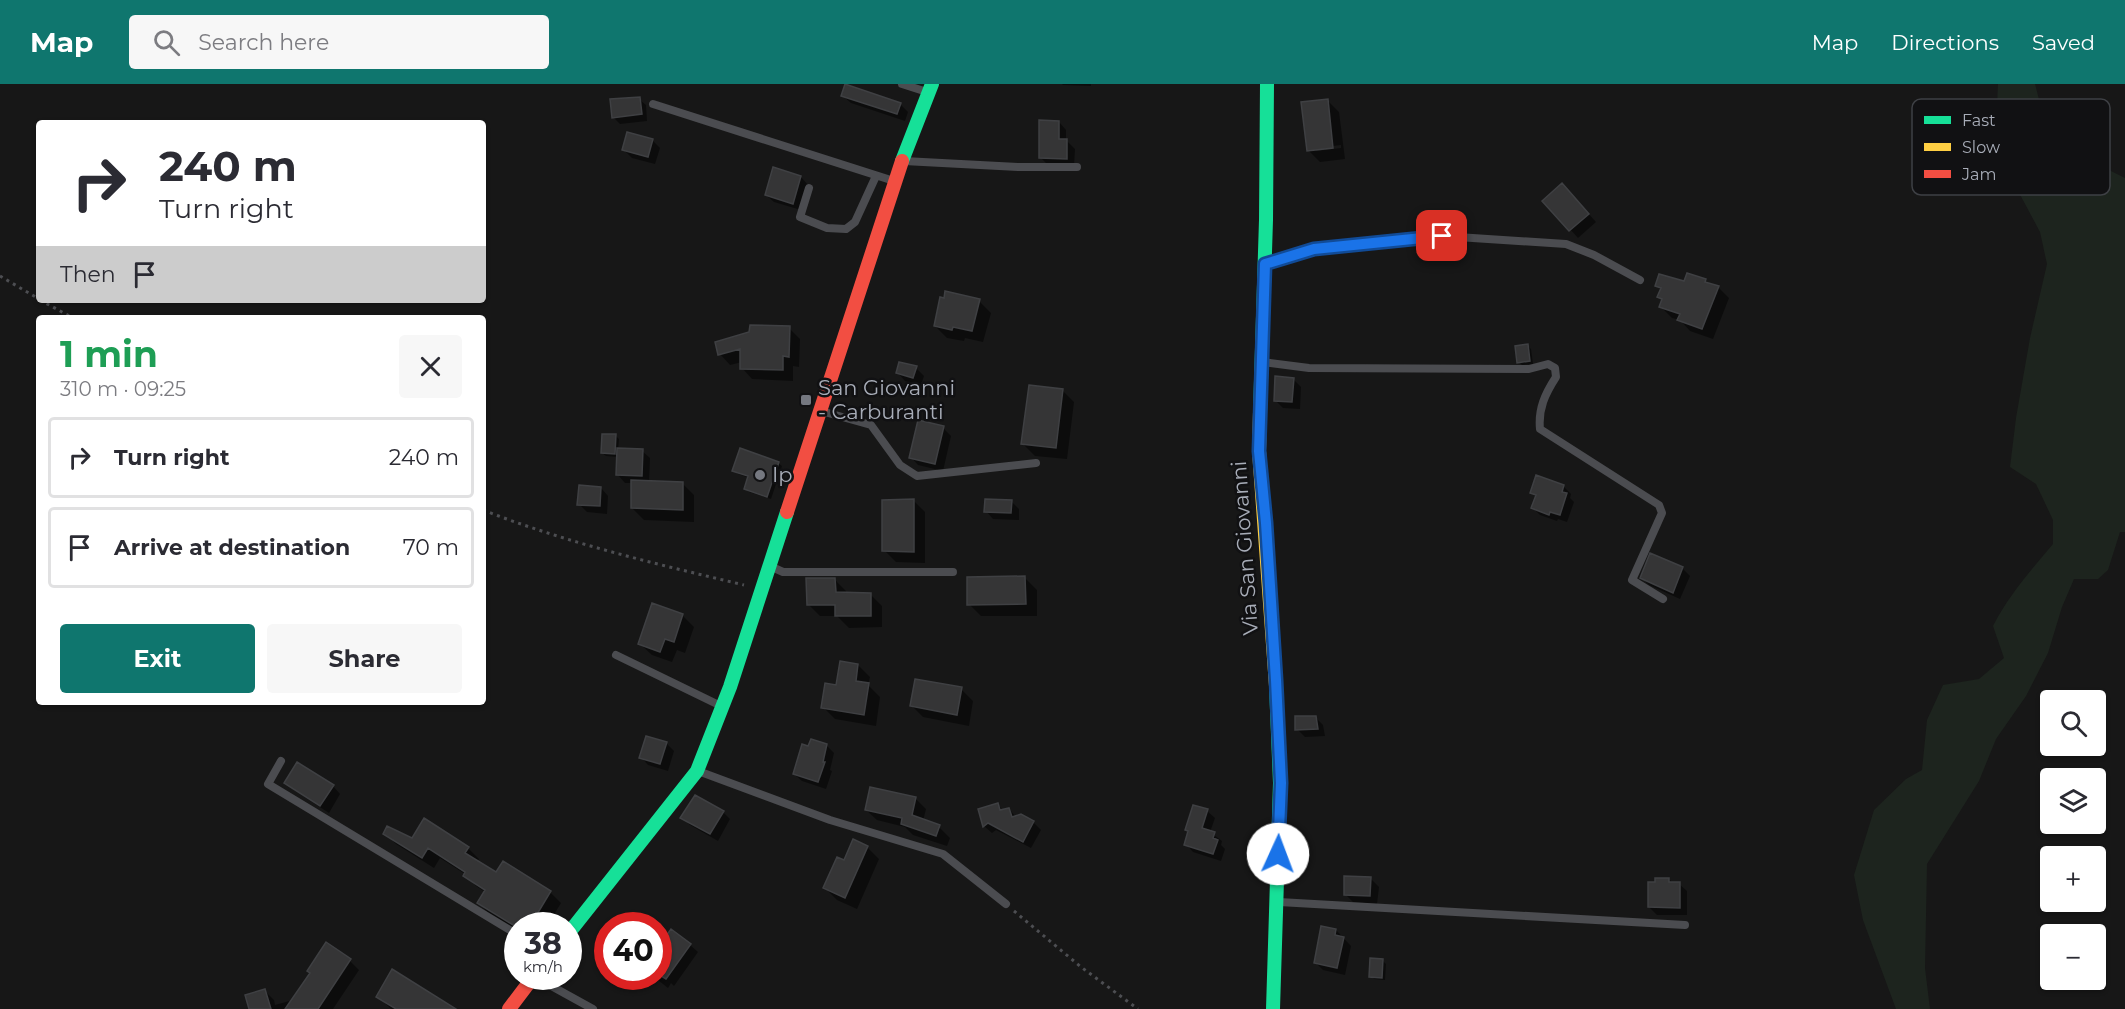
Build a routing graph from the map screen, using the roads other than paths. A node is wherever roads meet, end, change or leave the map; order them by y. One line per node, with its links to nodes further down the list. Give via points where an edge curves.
1 (902, 84): 3 (lane)
2 (1267, 84): 10 (main road, Via San Giovanni)
3 (930, 88): 5 (main road)
4 (652, 104): 7 (lane)
5 (903, 161): 6 (lane); 8 (main road)
6 (1077, 168)
7 (876, 176): 8 (lane); 9 (lane, via 855,222 846,230 827,228 800,217)
8 (896, 182): 13 (main road)
9 (809, 188)
10 (1265, 264): 11 (lane, via 1314,249 1442,236 1566,244); 12 (main road, Via San Giovanni)
11 (1640, 280)
12 (1262, 362): 17 (lane, via 1309,368 1529,369 1548,364 1555,368 1556,377 1546,392 1539,415 1540,429 1659,505 1662,513 1632,580); 22 (main road, Via San Giovanni, via 1259,451 1281,783)
13 (820, 410): 14 (lane, via 871,425 900,465 917,476); 15 (main road)
14 (1036, 463)
15 (771, 567): 16 (lane, via 783,572); 19 (main road)
16 (953, 572)
17 (1663, 598)
18 (616, 655): 19 (lane)
19 (722, 706): 21 (main road)
20 (281, 761): 26 (lane, via 268,784)
21 (697, 771): 23 (lane, via 830,820 943,854); 24 (main road)
22 (1277, 902): 25 (lane); 31 (main road, Via San Giovanni)
23 (1006, 904)
24 (582, 916)
25 (1685, 925)
26 (504, 927)
27 (524, 990): 29 (main road)
28 (558, 990): 30 (lane)
29 (509, 1009)
30 (593, 1009)
31 (1273, 1009)

